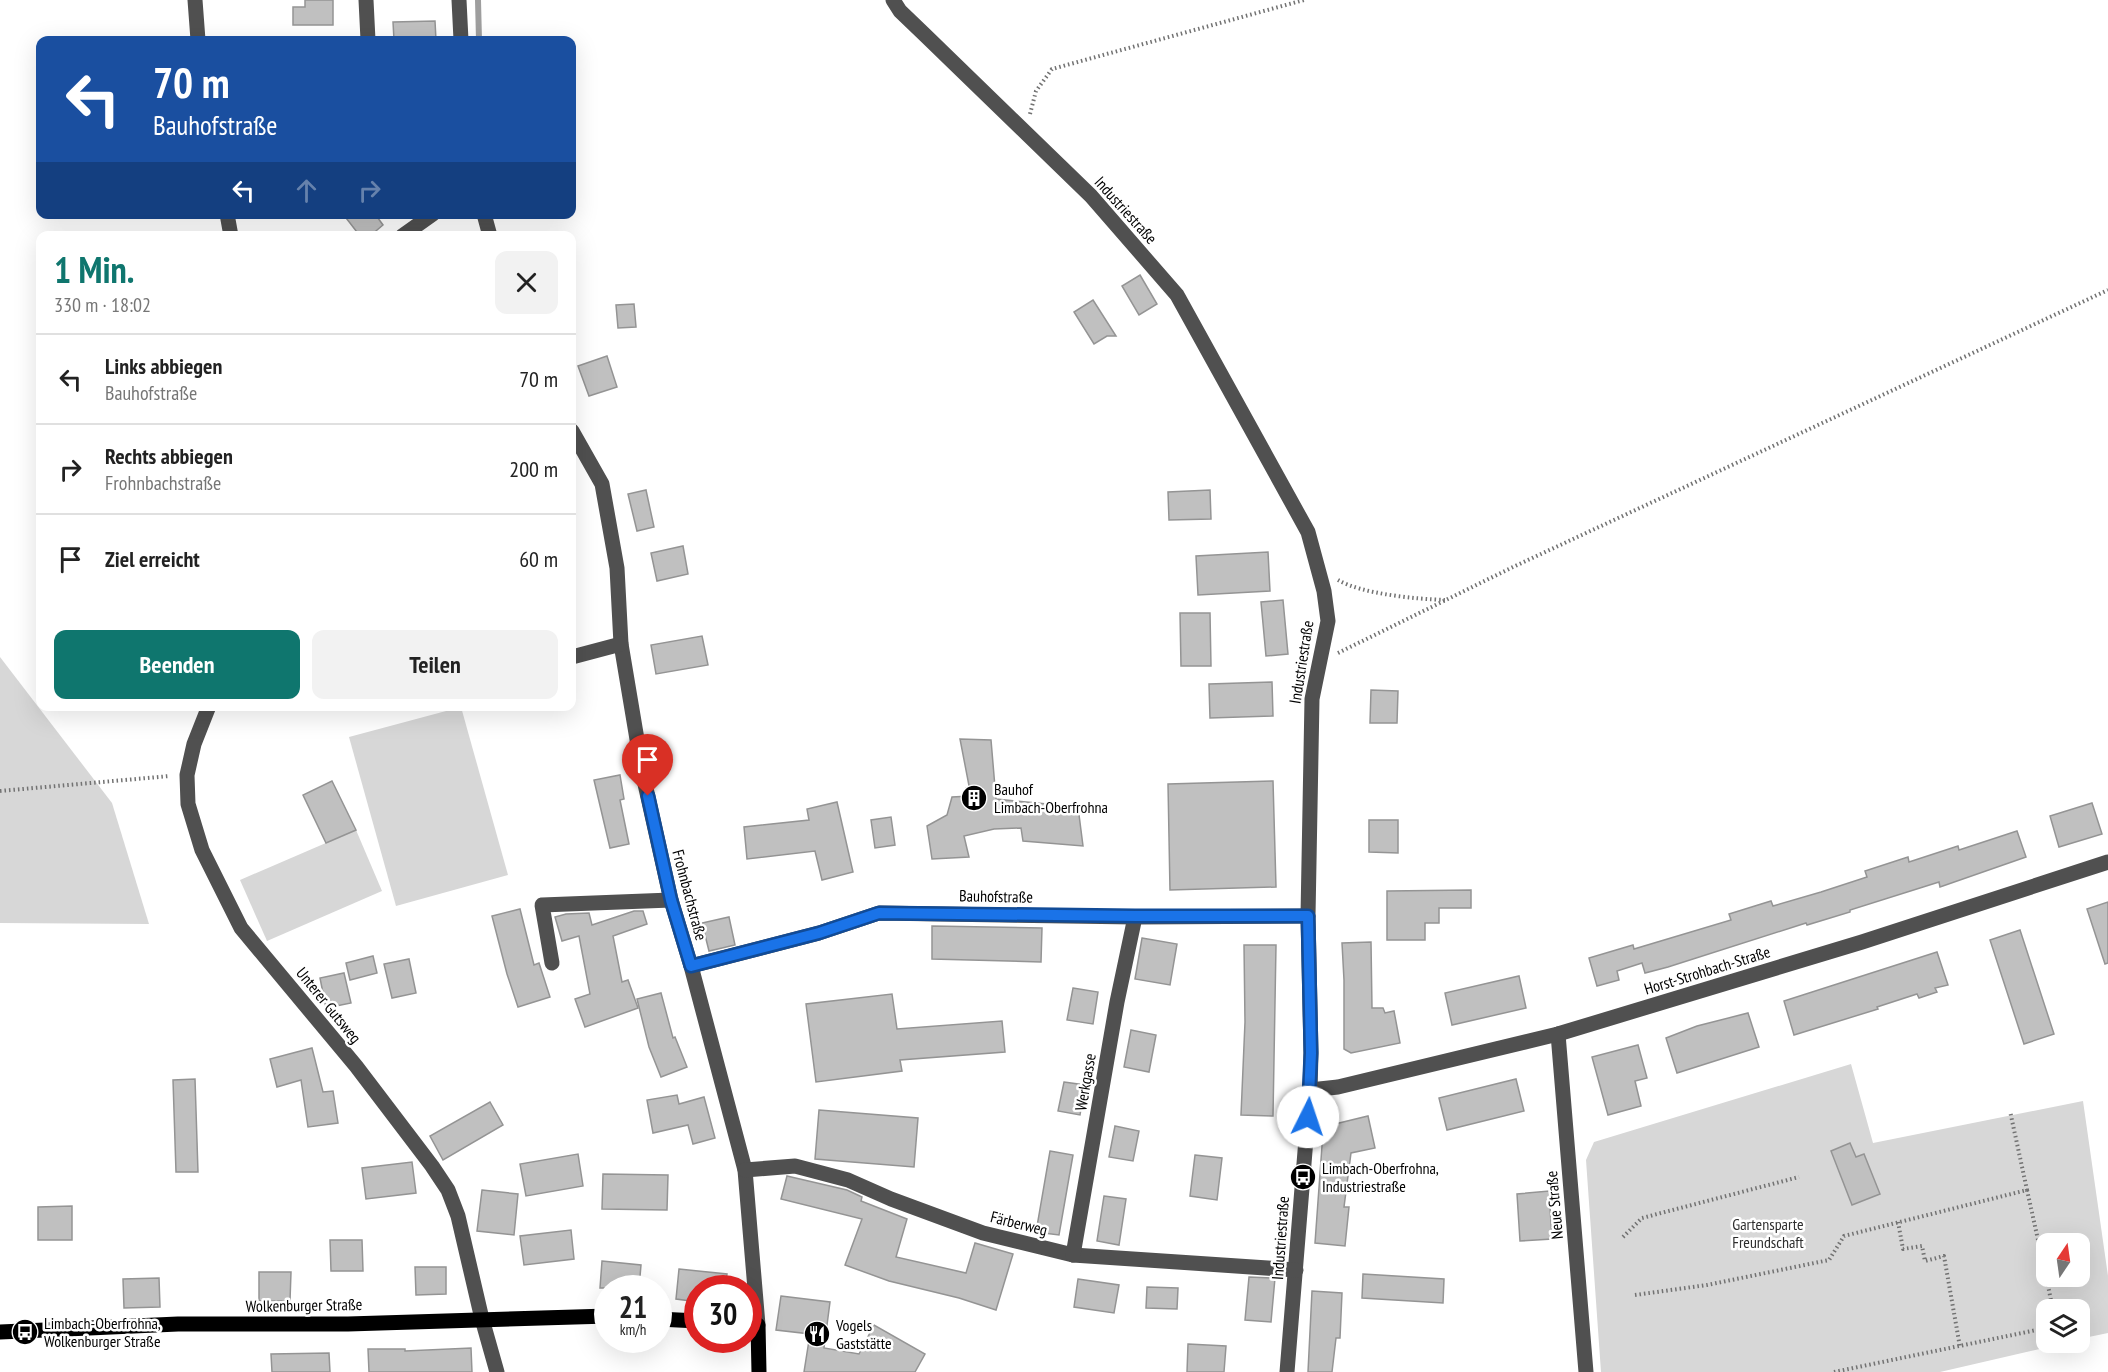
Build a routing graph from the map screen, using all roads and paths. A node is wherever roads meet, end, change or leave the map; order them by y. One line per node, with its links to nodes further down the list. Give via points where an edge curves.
1 (195, 0): 6 (street)
2 (366, 0): 7 (street)
3 (459, 0): 8 (street)
4 (893, 0): 9 (street, Industriestraße)
5 (1305, 0): 9 (path, via 1052,69 1036,91)
6 (198, 36)
7 (368, 36)
8 (461, 36)
9 (1024, 132): 14 (street, Industriestraße, via 1090,196 1177,295 1308,532)
10 (426, 219): 11 (street)
11 (409, 231)
12 (2108, 290): 15 (path)
13 (576, 438): 16 (street, Frohnbachstraße, via 602,484 617,568)
14 (1317, 565): 15 (path, via 1344,584 1399,596); 18 (street, Industriestraße, via 1328,621)
15 (1445, 600): 18 (path)
16 (621, 644): 17 (street); 23 (street, Frohnbachstraße, via 643,775)
17 (576, 656)
18 (1319, 662): 25 (street, Industriestraße, via 1311,699)
19 (207, 711): 20 (street, Unterer Gutsweg, via 194,744)
20 (188, 775): 21 (path); 42 (street, Unterer Gutsweg, via 188,804 201,850 242,928 356,1066 448,1190)
21 (0, 791)
22 (2108, 862): 28 (street, Horst-Strohbach-Straße)
23 (671, 900): 26 (street, via 542,905); 27 (street, Frohnbachstraße)
24 (1135, 916): 25 (street, Bauhofstraße); 27 (street, Bauhofstraße, via 879,913); 37 (street, Werkgasse)
25 (1308, 916): 29 (street, Industriestraße)
26 (552, 963)
27 (691, 966): 31 (street, Frohnbachstraße)
28 (1558, 1034): 29 (street, Horst-Strohbach-Straße, via 1338,1087); 50 (street, Neue Straße)
29 (1310, 1090): 38 (street, Industriestraße)
30 (2010, 1111): 33 (path)
31 (745, 1170): 37 (street, Färberweg, via 795,1166 848,1180 983,1233); 39 (street, Frohnbachstraße)
32 (1799, 1177): 36 (path, via 1642,1218)
33 (2027, 1190): 34 (path); 35 (path)
34 (1898, 1222): 40 (path, via 1844,1236 1829,1260); 45 (path, via 1903,1248 1922,1246 1925,1261 1944,1256)
35 (2036, 1233)
36 (1623, 1237)
37 (1073, 1255): 38 (street, Färberweg)
38 (1296, 1270): 49 (street, Industriestraße)
39 (750, 1275)
40 (1635, 1295)
41 (594, 1316): 42 (main road, Wolkenburger Straße)
42 (482, 1318): 44 (main road, Wolkenburger Straße); 47 (street, Unterer Gutsweg)
43 (2036, 1330): 45 (path)
44 (0, 1332)
45 (1960, 1347): 51 (path)
46 (757, 1353): 48 (main road, Frohnbachstraße)
47 (497, 1372)
48 (759, 1372)
49 (1287, 1372)
50 (1586, 1372)
51 (1834, 1372)

